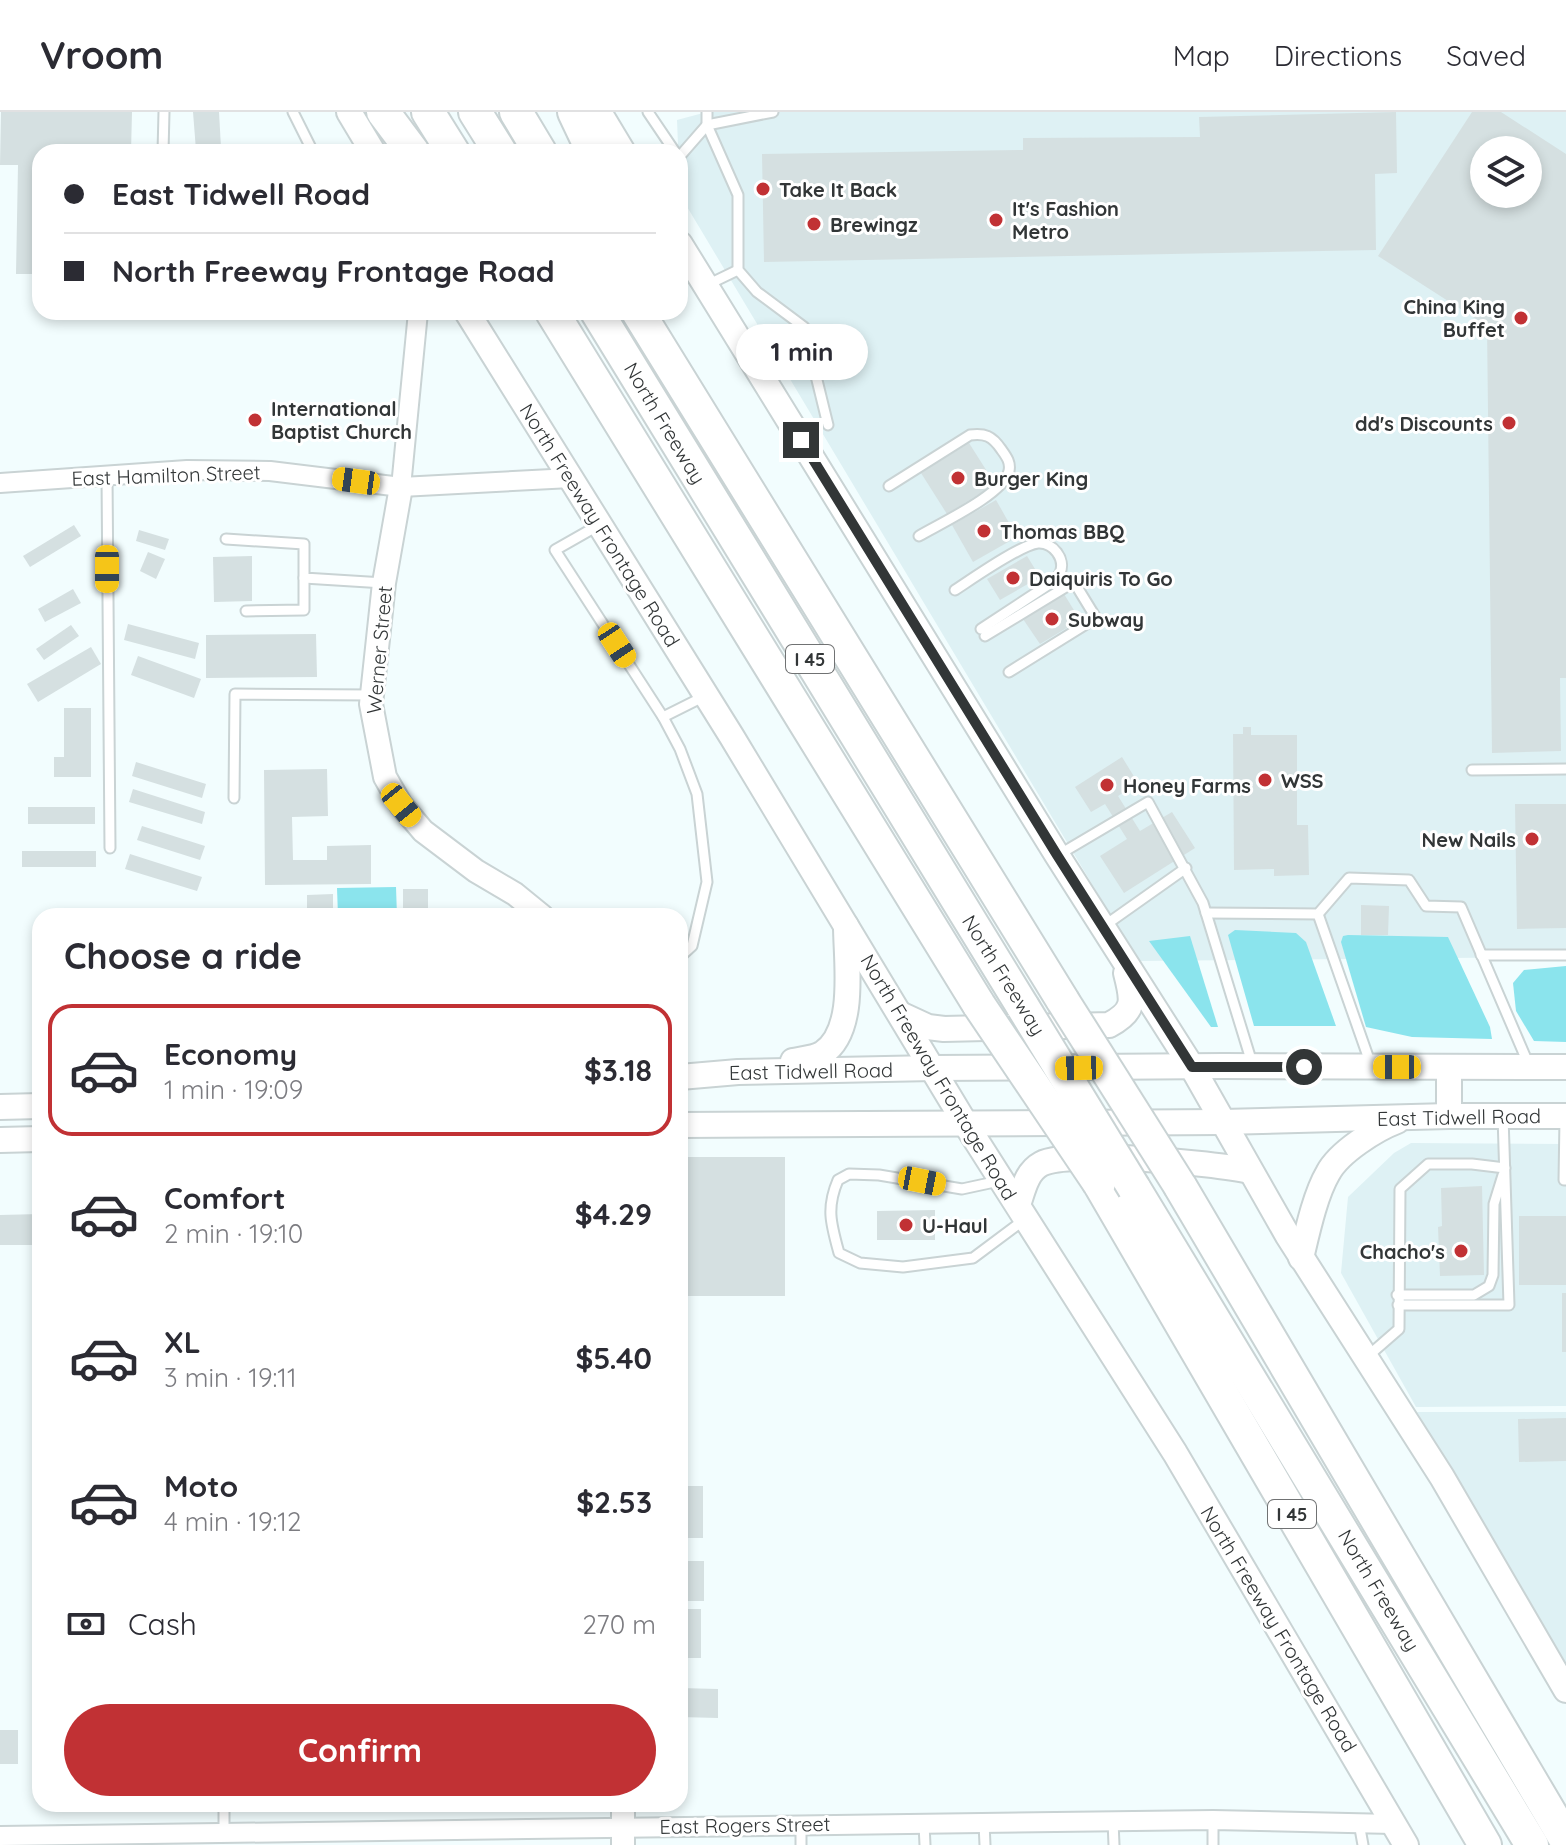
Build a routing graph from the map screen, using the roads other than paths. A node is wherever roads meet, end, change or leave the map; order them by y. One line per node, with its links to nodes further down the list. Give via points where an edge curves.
1 (164, 112): 13 (lane)
2 (293, 112): 14 (lane)
3 (349, 112): 15 (main road)
4 (383, 112): 16 (highway)
5 (428, 112): 17 (highway)
6 (475, 112): 18 (highway)
7 (516, 112): 19 (highway)
8 (648, 112): 22 (lane)
9 (707, 112): 12 (lane)
10 (773, 112): 12 (lane)
11 (597, 114): 20 (highway); 21 (main road)
12 (707, 125): 23 (lane); 25 (lane, via 738,195)
13 (163, 144)
14 (309, 144)
15 (368, 144)
16 (407, 144)
17 (448, 144)
18 (495, 144)
19 (535, 144)
20 (594, 144)
21 (618, 144)
22 (670, 144)
23 (688, 147)
24 (688, 257): 26 (main road)
25 (738, 270): 26 (lane); 35 (lane, via 757,292 804,327)
26 (705, 285): 57 (main road)
27 (417, 320): 40 (street, Werner Street)
28 (472, 320): 37 (main road, North Freeway Frontage Road)
29 (536, 320): 41 (highway)
30 (557, 320): 41 (highway, North Freeway / I 45)
31 (602, 320): 121 (highway, North Freeway / I 45, bridge)
32 (643, 320): 34 (highway, North Freeway / I 45)
33 (667, 320): 34 (highway)
34 (688, 393): 112 (highway, North Freeway / I 45, bridge, via 1180,1186)
35 (828, 425)
36 (107, 475): 38 (street, East Hamilton Street); 40 (street, East Hamilton Street, via 270,471); 56 (lane)
37 (571, 478): 40 (street, East Hamilton Street); 42 (main road, North Freeway Frontage Road)
38 (0, 483)
39 (889, 486): 43 (lane, via 970,435 983,433 995,439 1008,458 1006,481)
40 (401, 487): 46 (street, Werner Street)
41 (669, 501): 120 (highway, North Freeway / I 45, bridge, via 979,1005 1099,1183)
42 (600, 525): 51 (main road, North Freeway Frontage Road); 52 (lane, via 555,550)
43 (919, 536)
44 (226, 539): 45 (lane, via 304,544)
45 (304, 578): 46 (lane); 48 (lane, via 304,610)
46 (384, 583): 50 (street, Werner Street)
47 (955, 590): 49 (lane, via 1025,547 1053,547 1061,558 1060,573 1051,583 983,632 1074,582 1096,618)
48 (246, 611)
49 (1009, 672)
50 (372, 695): 55 (lane, via 235,694); 59 (street, Werner Street, via 385,777 401,805 449,852)
51 (706, 695): 52 (lane); 62 (main road, North Freeway Frontage Road)
52 (663, 717): 64 (lane, via 697,794 707,882)
53 (1566, 769): 54 (lane)
54 (1472, 770)
55 (234, 798)
56 (110, 848)
57 (1057, 855): 58 (lane, via 1148,802); 63 (main road)
58 (1186, 868): 60 (lane); 63 (lane)
59 (532, 908)
60 (1206, 913): 61 (lane); 70 (lane)
61 (1318, 914): 65 (lane, via 1349,878 1409,880 1426,906 1461,907); 71 (lane)
62 (846, 926): 68 (main road, North Freeway Frontage Road); 76 (main road, via 847,1005 834,1042 822,1055)
63 (1102, 928): 67 (main road)
64 (688, 950)
65 (1481, 955): 66 (lane); 73 (lane)
66 (1566, 955)
67 (1122, 959): 68 (main road, via 1131,1006 1109,1025 944,1029); 69 (main road)
68 (902, 1015): 75 (main road, North Freeway Frontage Road)
69 (1192, 1067): 70 (main road, East Tidwell Road); 75 (main road, East Tidwell Road); 84 (main road)
70 (1253, 1067): 71 (main road, East Tidwell Road)
71 (1371, 1067): 72 (main road, East Tidwell Road)
72 (1449, 1067): 73 (main road, East Tidwell Road); 80 (main road)
73 (1529, 1067): 74 (main road, East Tidwell Road)
74 (1566, 1067)
75 (934, 1068): 76 (main road, East Tidwell Road); 85 (main road, North Freeway Frontage Road)
76 (738, 1072): 77 (main road, East Tidwell Road)
77 (688, 1076)
78 (32, 1106): 79 (main road)
79 (0, 1107)
80 (1449, 1116): 81 (main road, East Tidwell Road); 83 (main road, East Tidwell Road)
81 (1503, 1116): 82 (main road, East Tidwell Road); 89 (lane)
82 (1566, 1116): 92 (lane)
83 (1406, 1117): 84 (main road, East Tidwell Road); 94 (main road, via 1377,1129 1328,1173)
84 (1223, 1122): 85 (main road, East Tidwell Road); 90 (main road)
85 (965, 1123): 86 (main road, East Tidwell Road); 91 (main road, North Freeway Frontage Road)
86 (688, 1125)
87 (32, 1139): 88 (main road)
88 (0, 1140)
89 (1505, 1168): 95 (lane, via 1494,1204 1489,1286 1474,1295); 95 (lane, via 1428,1164 1400,1189); 95 (lane, via 1509,1305)
90 (1249, 1171): 93 (main road, via 1065,1157 1040,1164 1027,1177); 94 (main road)
91 (1002, 1180): 93 (main road, North Freeway Frontage Road); 93 (lane, via 962,1189 849,1174 838,1180 830,1198 839,1253 860,1263 903,1267 973,1258)
92 (1566, 1180)
93 (1022, 1212): 105 (main road, North Freeway Frontage Road, via 1175,1453)
94 (1301, 1258): 96 (main road)
95 (1398, 1300): 96 (lane, via 1399,1329)
96 (1365, 1358): 97 (main road, via 1442,1477)
97 (1566, 1690)
98 (224, 1812): 107 (lane)
99 (623, 1812): 109 (street)
100 (1213, 1820): 101 (street, East Rogers Street); 103 (street, East Rogers Street); 117 (lane)
101 (1113, 1821): 102 (street, East Rogers Street); 116 (lane)
102 (984, 1823): 104 (street, East Rogers Street); 115 (lane)
103 (1359, 1823): 105 (street, East Rogers Street); 118 (lane)
104 (924, 1824): 106 (street, East Rogers Street); 114 (lane)
105 (1393, 1824): 119 (main road, North Freeway Frontage Road)
106 (801, 1825): 109 (street, East Rogers Street); 113 (lane)
107 (224, 1833): 109 (street, East Rogers Street); 111 (street, East Rogers Street)
108 (0, 1836): 110 (street, East Rogers Street)
109 (623, 1836)
110 (88, 1840): 111 (street, East Rogers Street)
111 (111, 1840)
112 (1566, 1840)
113 (801, 1845)
114 (925, 1845)
115 (985, 1845)
116 (1114, 1845)
117 (1213, 1845)
118 (1363, 1845)
119 (1406, 1845)
120 (1485, 1845)
121 (1532, 1845)

